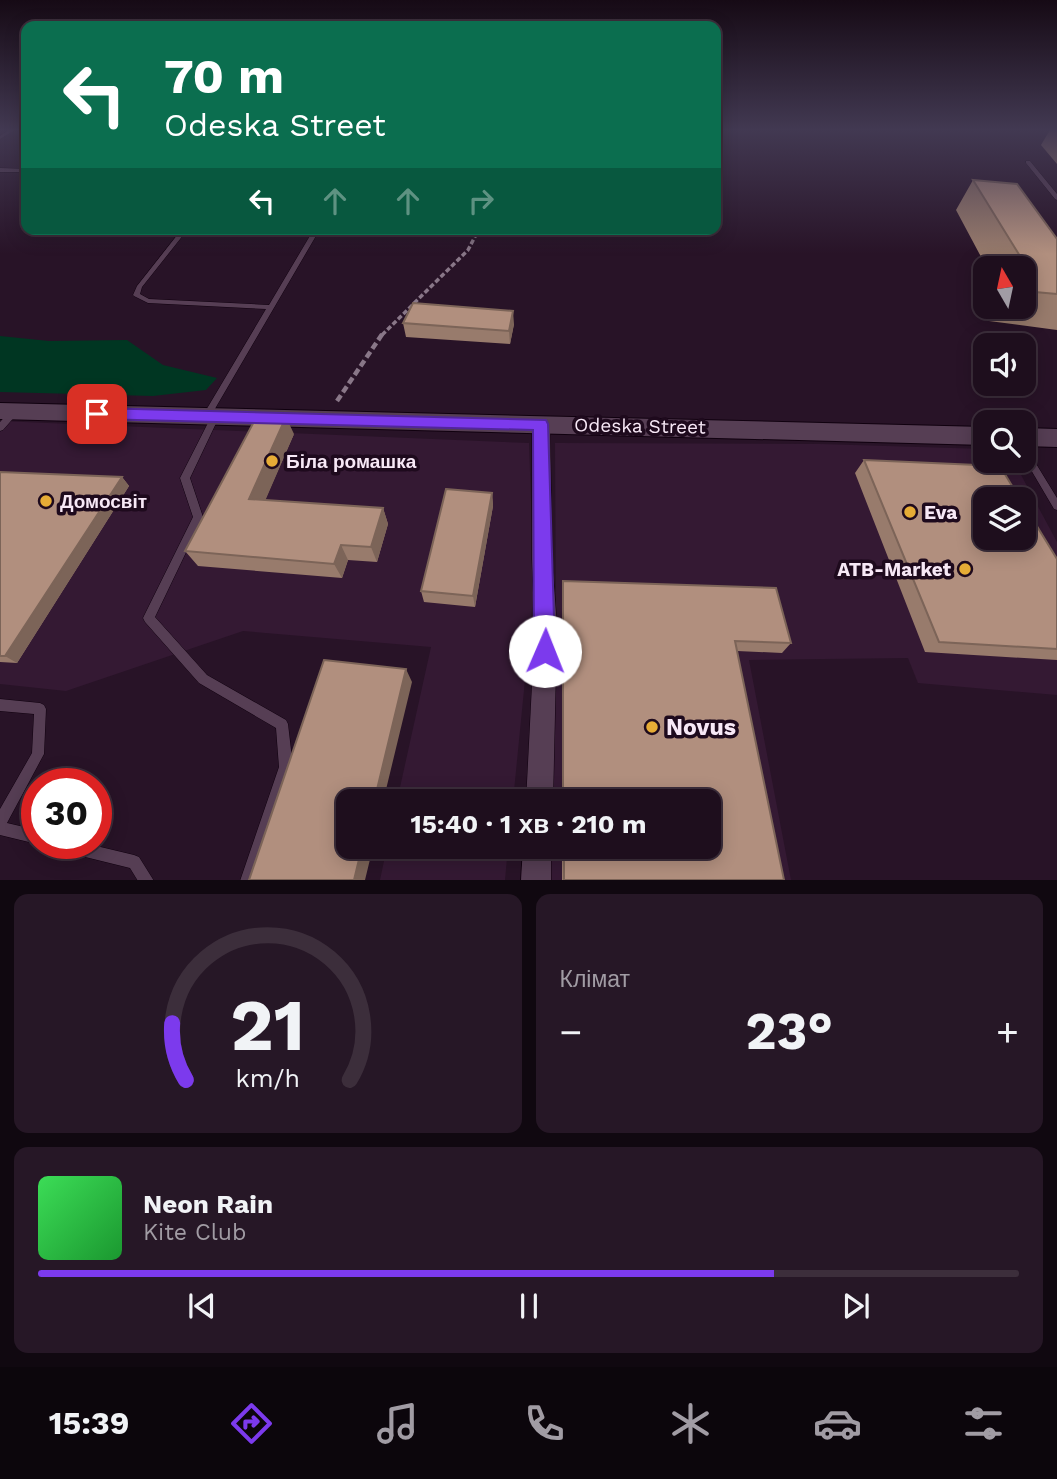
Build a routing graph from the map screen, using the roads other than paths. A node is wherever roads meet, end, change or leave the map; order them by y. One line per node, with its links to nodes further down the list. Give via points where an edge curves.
1 (1035, 171): 2 (lane)
2 (1057, 198)
3 (181, 235): 5 (lane, via 136,295 148,301)
4 (313, 235): 5 (lane)
5 (271, 307): 7 (lane)
6 (5, 417): 7 (street, Odeska Street)
7 (211, 417): 8 (street, Odeska Street); 22 (lane, via 185,478 198,517 149,618 203,679 282,724 286,767)
8 (541, 424): 9 (street, Odeska Street); 15 (street, via 546,626)
9 (973, 436)
10 (1036, 437): 11 (street)
11 (1057, 438)
12 (1036, 471): 13 (lane)
13 (1057, 506)
14 (0, 705): 16 (lane, via 40,709 38,754)
15 (540, 789)
16 (0, 822)
17 (0, 828): 18 (lane)
18 (21, 833)
19 (112, 857): 21 (lane, via 134,862)
20 (537, 859): 23 (street)
21 (146, 880)
22 (247, 880)
23 (536, 880)

